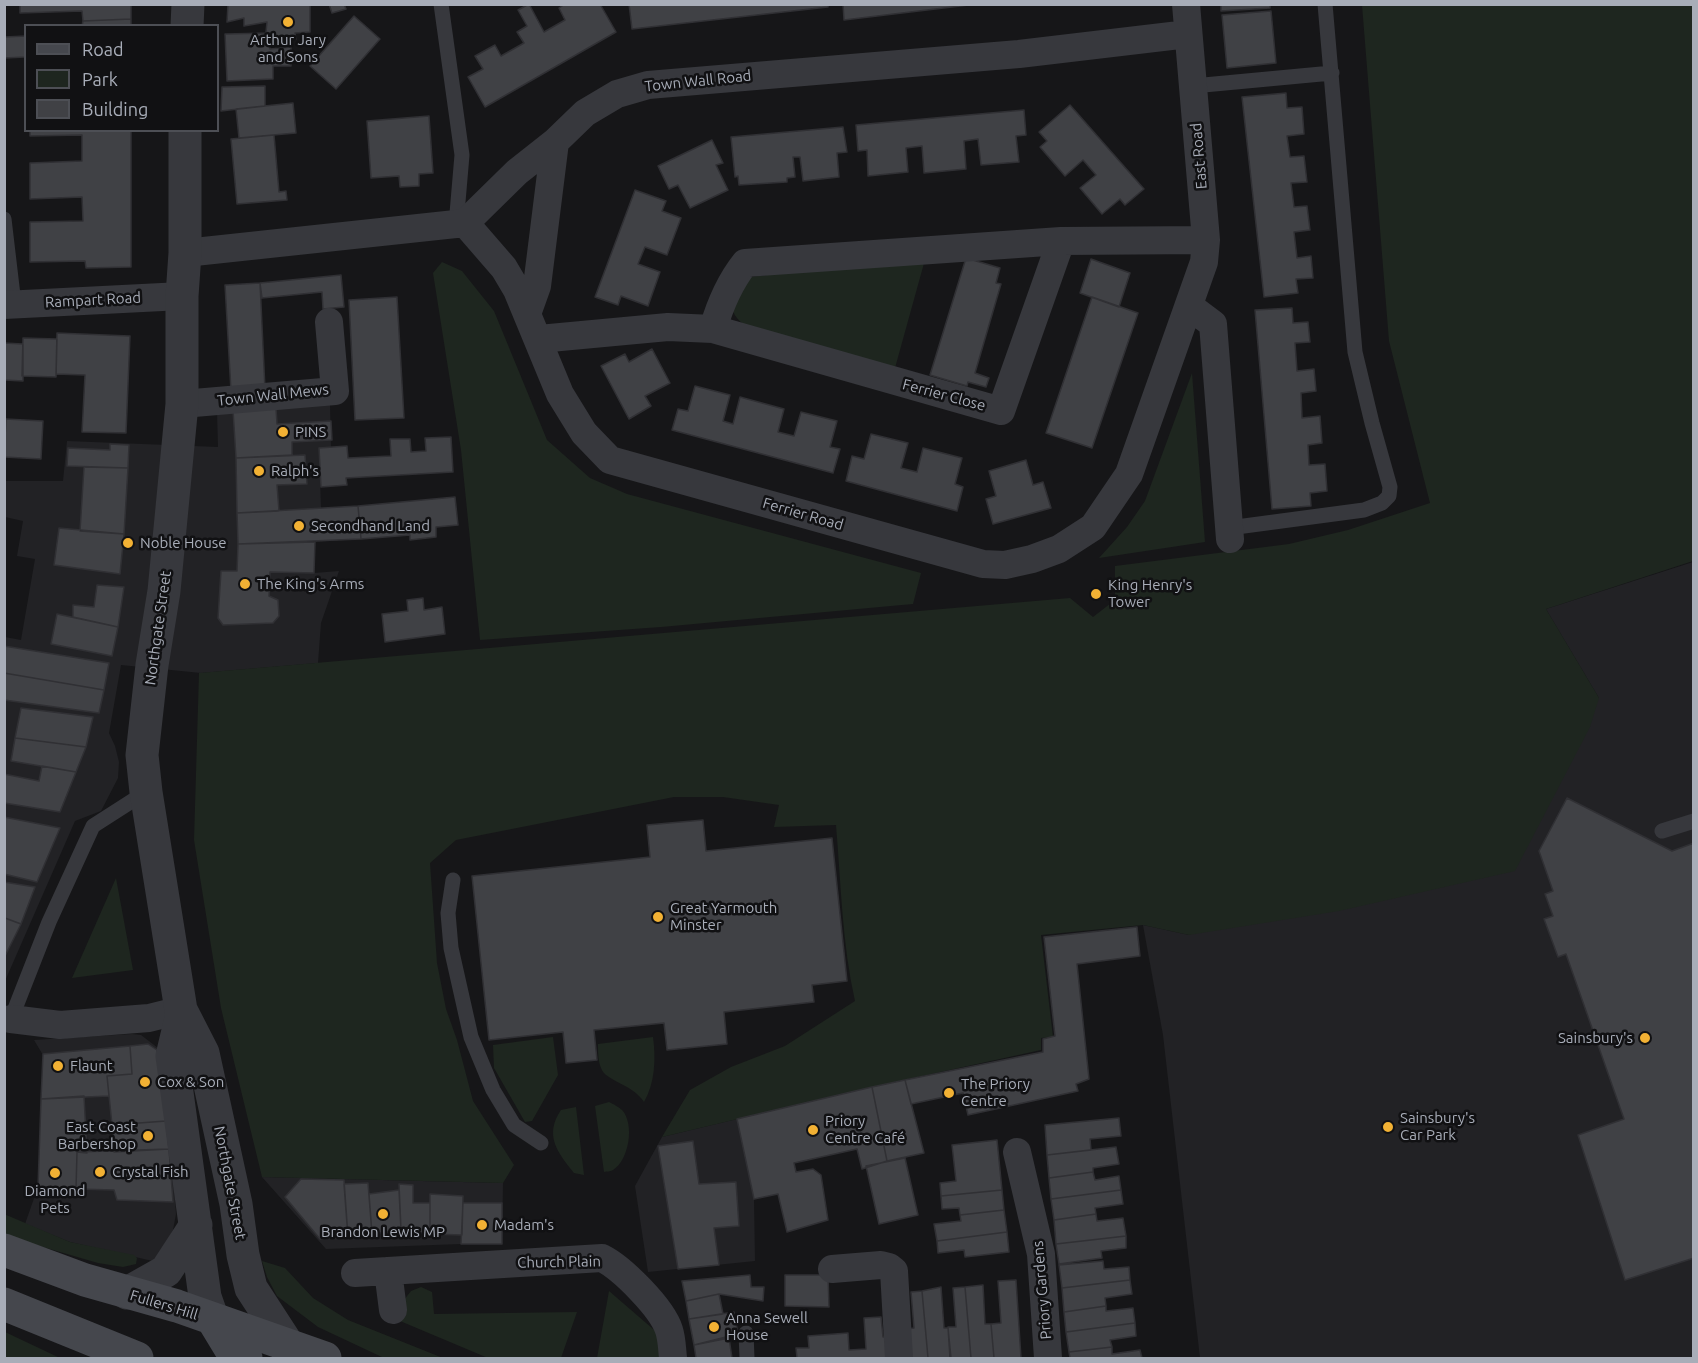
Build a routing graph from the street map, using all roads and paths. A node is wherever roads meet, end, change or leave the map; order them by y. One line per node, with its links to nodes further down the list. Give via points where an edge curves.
1 (188, 4): 5 (street)
2 (441, 4): 12 (lane, via 462,155)
3 (1186, 4): 6 (street, East Road)
4 (1325, 4): 7 (lane)
5 (187, 24)
6 (1188, 34): 8 (street, East Road); 10 (street, Town Wall Road, via 1019,54 648,85 617,94 585,113)
7 (1332, 73): 8 (lane); 25 (lane, via 1355,352 1389,495 1382,503 1365,510)
8 (1193, 86): 13 (street, East Road)
9 (185, 132): 15 (street, Northgate Street)
10 (555, 142): 12 (street, Town Wall Road); 19 (street, via 537,286)
11 (4, 219): 17 (lane)
12 (460, 224): 15 (street); 19 (street, Ferrier Road, via 504,268)
13 (1206, 240): 14 (street); 18 (street, East Road, via 1204,262)
14 (1060, 241): 21 (street, via 745,263 722,301); 21 (street, Ferrier Close, via 1001,411)
15 (185, 253): 16 (street, Northgate Street)
16 (182, 296): 17 (street, Rampart Road); 23 (street, Northgate Street)
17 (9, 304)
18 (1189, 306): 24 (street, East Road); 25 (street, via 1214,324)
19 (527, 314): 22 (street, Ferrier Road)
20 (329, 322): 23 (street, Town Wall Mews, via 335,391)
21 (713, 329): 22 (street, Ferrier Close, via 668,327)
22 (539, 339): 24 (street, Ferrier Road, via 560,394 584,433 610,460 983,564 1005,566 1059,549 1093,528)
23 (182, 404): 26 (street, Northgate Street, via 164,591 141,755)
24 (1129, 474)
25 (1229, 533)
26 (146, 792): 30 (street, Northgate Street); 31 (lane, via 93,826)
27 (1694, 821): 28 (lane)
28 (1662, 831)
29 (453, 880): 32 (lane, via 448,913 451,948 471,1037 493,1090 514,1125)
30 (182, 1012): 31 (street, via 60,1025); 34 (street, Northgate Street, via 172,1056); 44 (street, Northgate Street, via 203,1053 251,1287)
31 (8, 1017)
32 (541, 1143)
33 (1017, 1152): 51 (street, Priory Gardens, via 1041,1254)
34 (196, 1225): 39 (street, via 166,1272); 42 (street, Northgate Street)
35 (4, 1250): 39 (main road, Fullers Hill)
36 (831, 1269): 50 (street, via 881,1265 894,1271)
37 (388, 1270): 38 (street, Church Plain); 41 (street); 48 (street, Church Plain, via 602,1258 613,1263 663,1317 670,1331)
38 (355, 1273)
39 (127, 1293): 42 (main road, Fullers Hill)
40 (4, 1304): 45 (main road)
41 (393, 1310)
42 (213, 1320): 44 (main road, Fullers Hill); 46 (main road, via 230,1348)
43 (747, 1334): 49 (lane)
44 (288, 1345): 47 (main road, Fullers Hill)
45 (137, 1359)
46 (246, 1359)
47 (325, 1359)
48 (674, 1359)
49 (747, 1359)
50 (899, 1359)
51 (1048, 1359)

